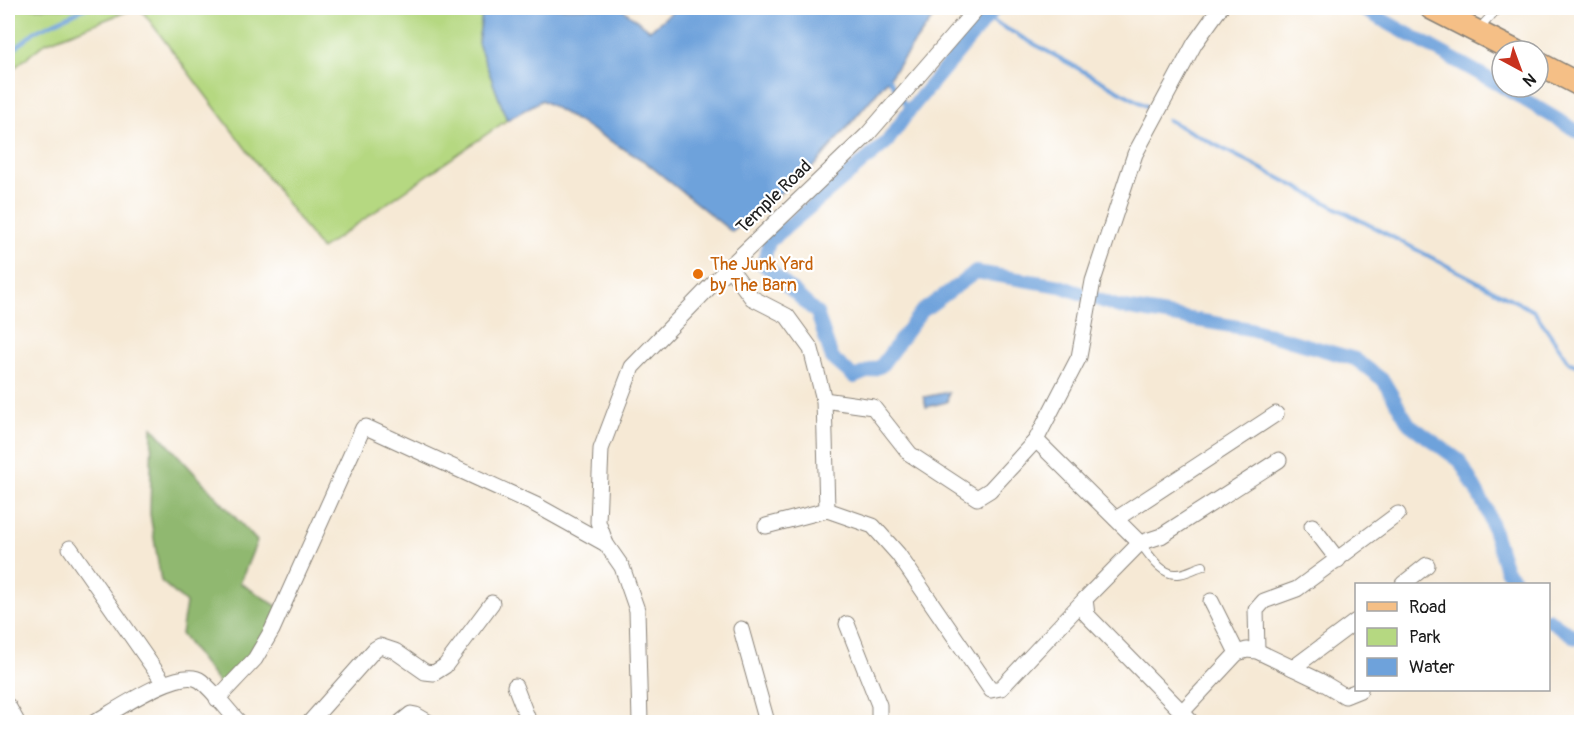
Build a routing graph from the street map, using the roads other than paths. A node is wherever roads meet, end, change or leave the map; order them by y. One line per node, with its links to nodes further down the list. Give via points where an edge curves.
1 (977, 8): 9 (street, Temple Road, via 879,122)
2 (1220, 8): 12 (street, via 1195,43 1135,154 1093,281 1079,357)
3 (1431, 8): 5 (main road)
4 (1498, 8): 5 (lane)
5 (1477, 32): 6 (main road)
6 (1491, 39)
7 (1550, 69): 8 (main road)
8 (1581, 86)
9 (729, 267): 10 (street, via 752,298 787,316 811,349); 20 (street, Temple Road, via 632,367 601,449 598,522)
10 (824, 400): 12 (street, via 873,407 910,454 977,498 990,490); 14 (street)
11 (1276, 414): 16 (street)
12 (1036, 440): 16 (street)
13 (1279, 460): 19 (street, via 1161,536)
14 (827, 510): 17 (street); 26 (street, via 873,526 886,540 991,690 1001,688)
15 (1398, 514): 22 (street)
16 (1116, 519): 19 (street)
17 (766, 526)
18 (1312, 526): 22 (street)
19 (1140, 543): 24 (lane, via 1157,565 1169,572 1176,574); 26 (street)
20 (606, 544): 39 (street, via 536,505 363,428 272,630); 48 (street, via 622,567 637,610)
21 (70, 548): 35 (street)
22 (1338, 560): 32 (street, via 1297,589 1264,601 1256,610)
23 (1427, 565): 25 (street)
24 (1203, 566)
25 (1405, 583)
26 (1085, 599): 40 (street, via 1087,615)
27 (1211, 601): 33 (street)
28 (492, 603): 44 (street, via 439,670 425,672 395,651 380,646)
29 (1355, 622): 34 (street)
30 (847, 624): 50 (street, via 879,705)
31 (741, 628): 49 (street)
32 (1257, 651): 33 (street); 34 (street)
33 (1237, 653): 40 (street)
34 (1293, 668): 37 (street, via 1345,696)
35 (165, 683): 39 (street, via 189,676 200,680); 42 (street)
36 (515, 686): 47 (street)
37 (1358, 691)
38 (8, 706): 41 (street)
39 (222, 710): 43 (street)
40 (1183, 719)
41 (17, 723)
42 (95, 723)
43 (239, 723)
44 (310, 723)
45 (401, 723): 46 (street, via 411,714)
46 (428, 723)
47 (529, 723)
48 (640, 723)
49 (767, 723)
50 (879, 723)

